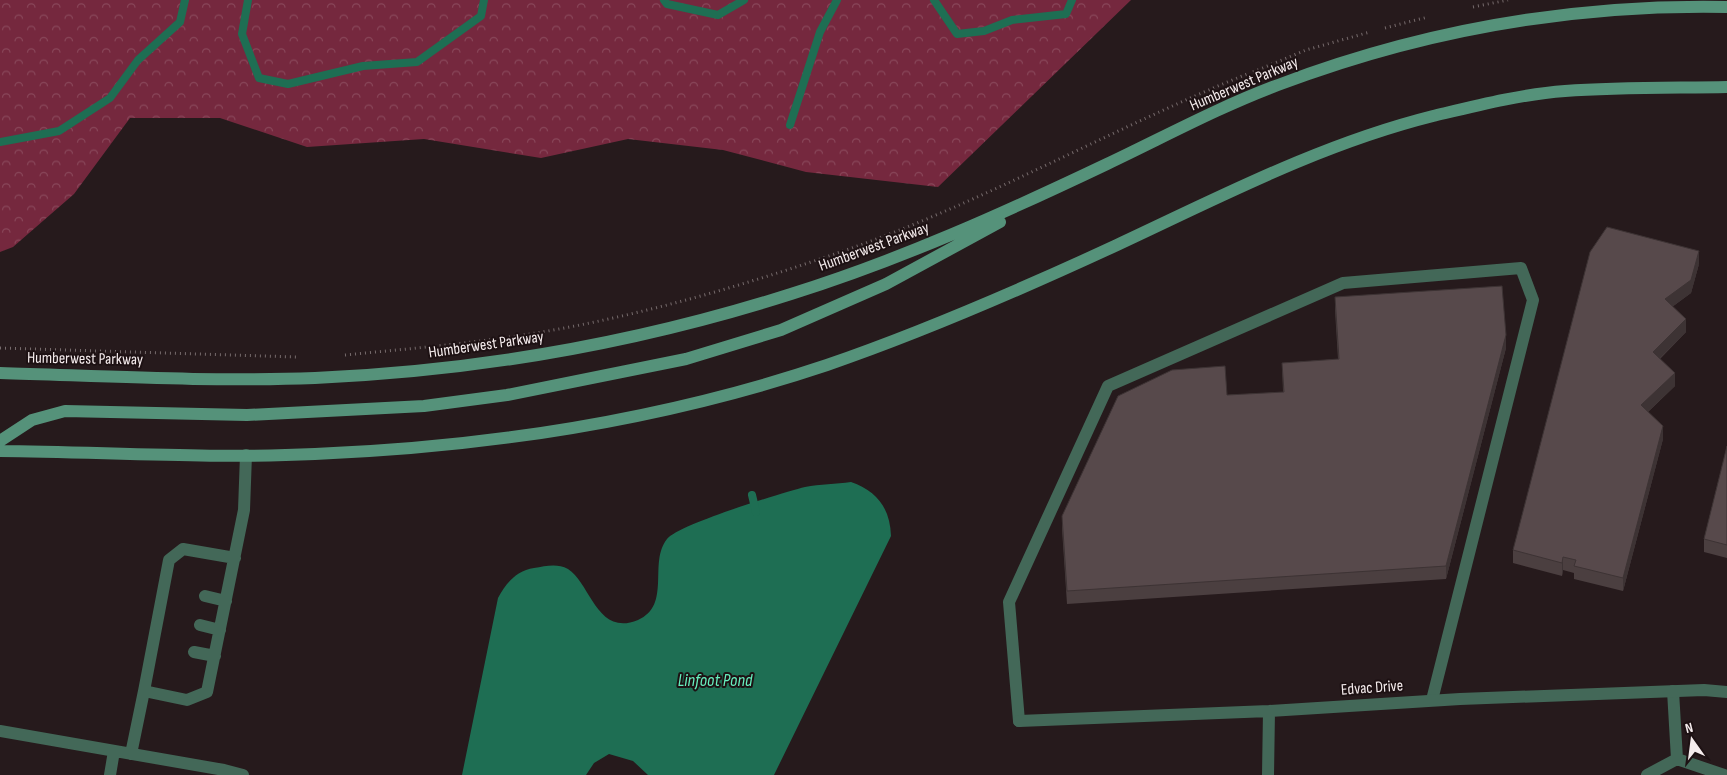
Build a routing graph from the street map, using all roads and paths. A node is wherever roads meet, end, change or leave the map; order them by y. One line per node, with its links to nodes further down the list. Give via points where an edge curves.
1 (1508, 0): 3 (path)
2 (1727, 7): 6 (main road, Humberwest Parkway, via 1676,6 1583,13 1496,23 1432,37 1275,86)
3 (1471, 8)
4 (1435, 16): 8 (path, via 1306,50 1186,98 1019,180 850,249 639,312 558,329 446,346)
5 (1727, 87): 13 (main road, via 1562,91 1431,117 1295,162 974,310 904,338 822,367 712,397 579,427 484,441 312,455)
6 (1108, 164): 10 (main road, Humberwest Parkway, via 946,237 842,277 705,319 593,345 470,365 312,378); 11 (main road, via 886,284 782,330 686,359 508,395 424,406 247,415 65,411 32,420)
7 (0, 348): 9 (path)
8 (341, 355)
9 (303, 357)
10 (0, 373)
11 (0, 440)
12 (0, 451): 13 (main road)
13 (246, 455): 14 (street, via 244,510)
14 (235, 558): 16 (street); 21 (street, via 184,549 169,560 169,589)
15 (205, 596): 16 (street)
16 (226, 601): 18 (street)
17 (200, 625): 18 (street)
18 (220, 630): 20 (street)
19 (194, 652): 20 (street)
20 (215, 656): 21 (street, via 207,692 187,700)
21 (144, 691): 28 (street)
22 (1673, 691): 23 (street, Edvac Drive); 24 (street, Edvac Drive); 29 (street)
23 (1727, 692)
24 (1432, 700): 25 (street, Edvac Drive); 25 (street, Edvac Drive, via 1533,300 1521,268 1343,283 1108,386 1009,602 1019,721)
25 (1269, 711): 32 (street)
26 (0, 731): 27 (street)
27 (114, 751): 28 (street); 30 (street)
28 (130, 754): 31 (street)
29 (1678, 759): 33 (street); 34 (street)
30 (110, 775)
31 (243, 775)
32 (1268, 775)
33 (1647, 775)
34 (1724, 775)

